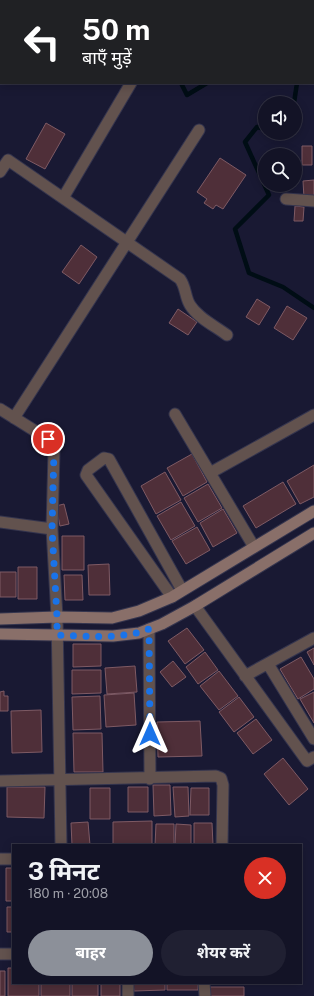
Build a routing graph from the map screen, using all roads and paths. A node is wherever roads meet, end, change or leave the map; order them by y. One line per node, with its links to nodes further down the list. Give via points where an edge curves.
1 (130, 84): 4 (street)
2 (199, 130): 7 (street)
3 (0, 172): 4 (street, via 8,160)
4 (63, 198): 7 (street)
5 (286, 199): 6 (street)
6 (314, 201)
7 (127, 241): 8 (street, via 180,279 193,309); 12 (street)
8 (227, 335)
9 (0, 409): 12 (street)
10 (175, 414): 13 (street)
11 (314, 415): 13 (street)
12 (14, 418): 16 (street, via 48,439 54,450)
13 (210, 473): 18 (street)
14 (314, 510): 18 (main road)
15 (0, 522): 16 (street)
16 (52, 529): 22 (street)
17 (314, 533): 21 (main road)
18 (254, 547): 19 (main road)
19 (182, 590): 20 (main road); 20 (street, via 109,459 104,458 88,470 86,475)
20 (172, 597): 22 (main road, via 139,611 112,618)
21 (195, 606): 24 (main road); 29 (street)
22 (57, 617): 23 (main road); 26 (street)
23 (0, 619)
24 (149, 629): 26 (main road, via 139,633 113,636); 33 (street)
25 (0, 634): 26 (main road)
26 (57, 635): 32 (street)
27 (314, 638): 28 (street)
28 (268, 664): 29 (street); 30 (street)
29 (246, 676): 31 (street, via 307,761)
30 (314, 739)
31 (314, 757)
32 (59, 779): 33 (street); 34 (street); 35 (street)
33 (150, 779): 36 (street, via 216,776 221,778)
34 (0, 781)
35 (62, 844)
36 (222, 844)
37 (0, 859): 38 (street)
38 (12, 859)
39 (0, 954): 40 (street)
40 (12, 954)
41 (128, 984): 43 (street)
42 (204, 984): 44 (street)
43 (128, 996)
44 (205, 996)

